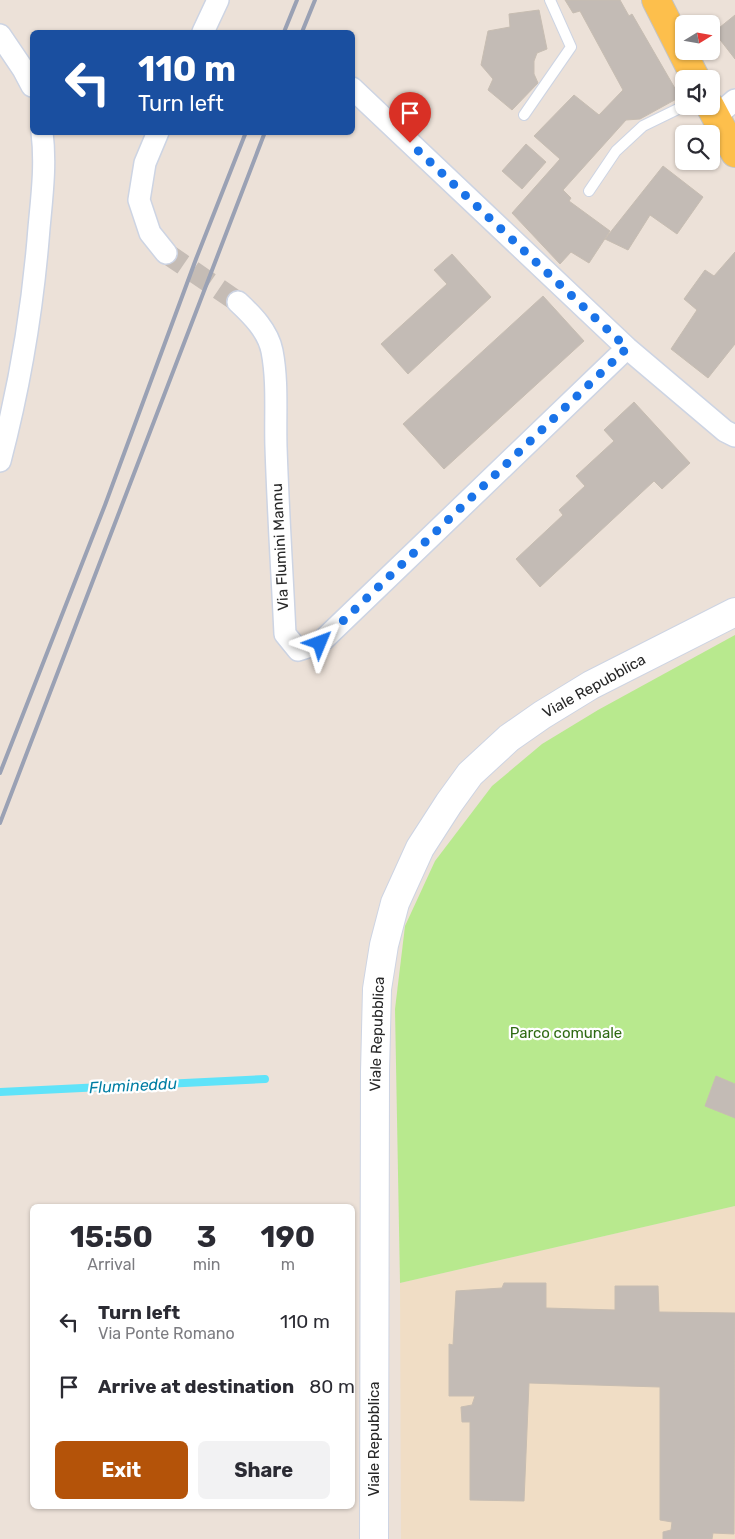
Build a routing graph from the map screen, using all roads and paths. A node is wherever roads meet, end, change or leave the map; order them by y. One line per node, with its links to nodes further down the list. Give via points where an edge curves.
1 (218, 0): 4 (street)
2 (550, 0): 11 (lane, via 571,47)
3 (656, 0): 6 (main road)
4 (204, 30)
5 (0, 35): 7 (street)
6 (691, 70)
7 (30, 82)
8 (355, 91): 18 (street)
9 (720, 108): 14 (main road)
10 (675, 110): 15 (lane, via 644,126 630,138 616,151)
11 (524, 115)
12 (42, 135): 20 (street, via 45,156 34,286 12,416)
13 (157, 135): 16 (street, via 145,163 139,200 150,233)
14 (735, 153)
15 (589, 190)
16 (166, 253)
17 (238, 302): 18 (street, Via Flumini Mannu, via 264,331 272,350 284,634 298,650 320,643)
18 (627, 348): 19 (street)
19 (735, 436)
20 (0, 461)
21 (735, 612): 22 (main road, Viale Repubblica, via 591,685 509,738 470,774 449,803 420,848 395,903 377,989)
22 (374, 1539)

